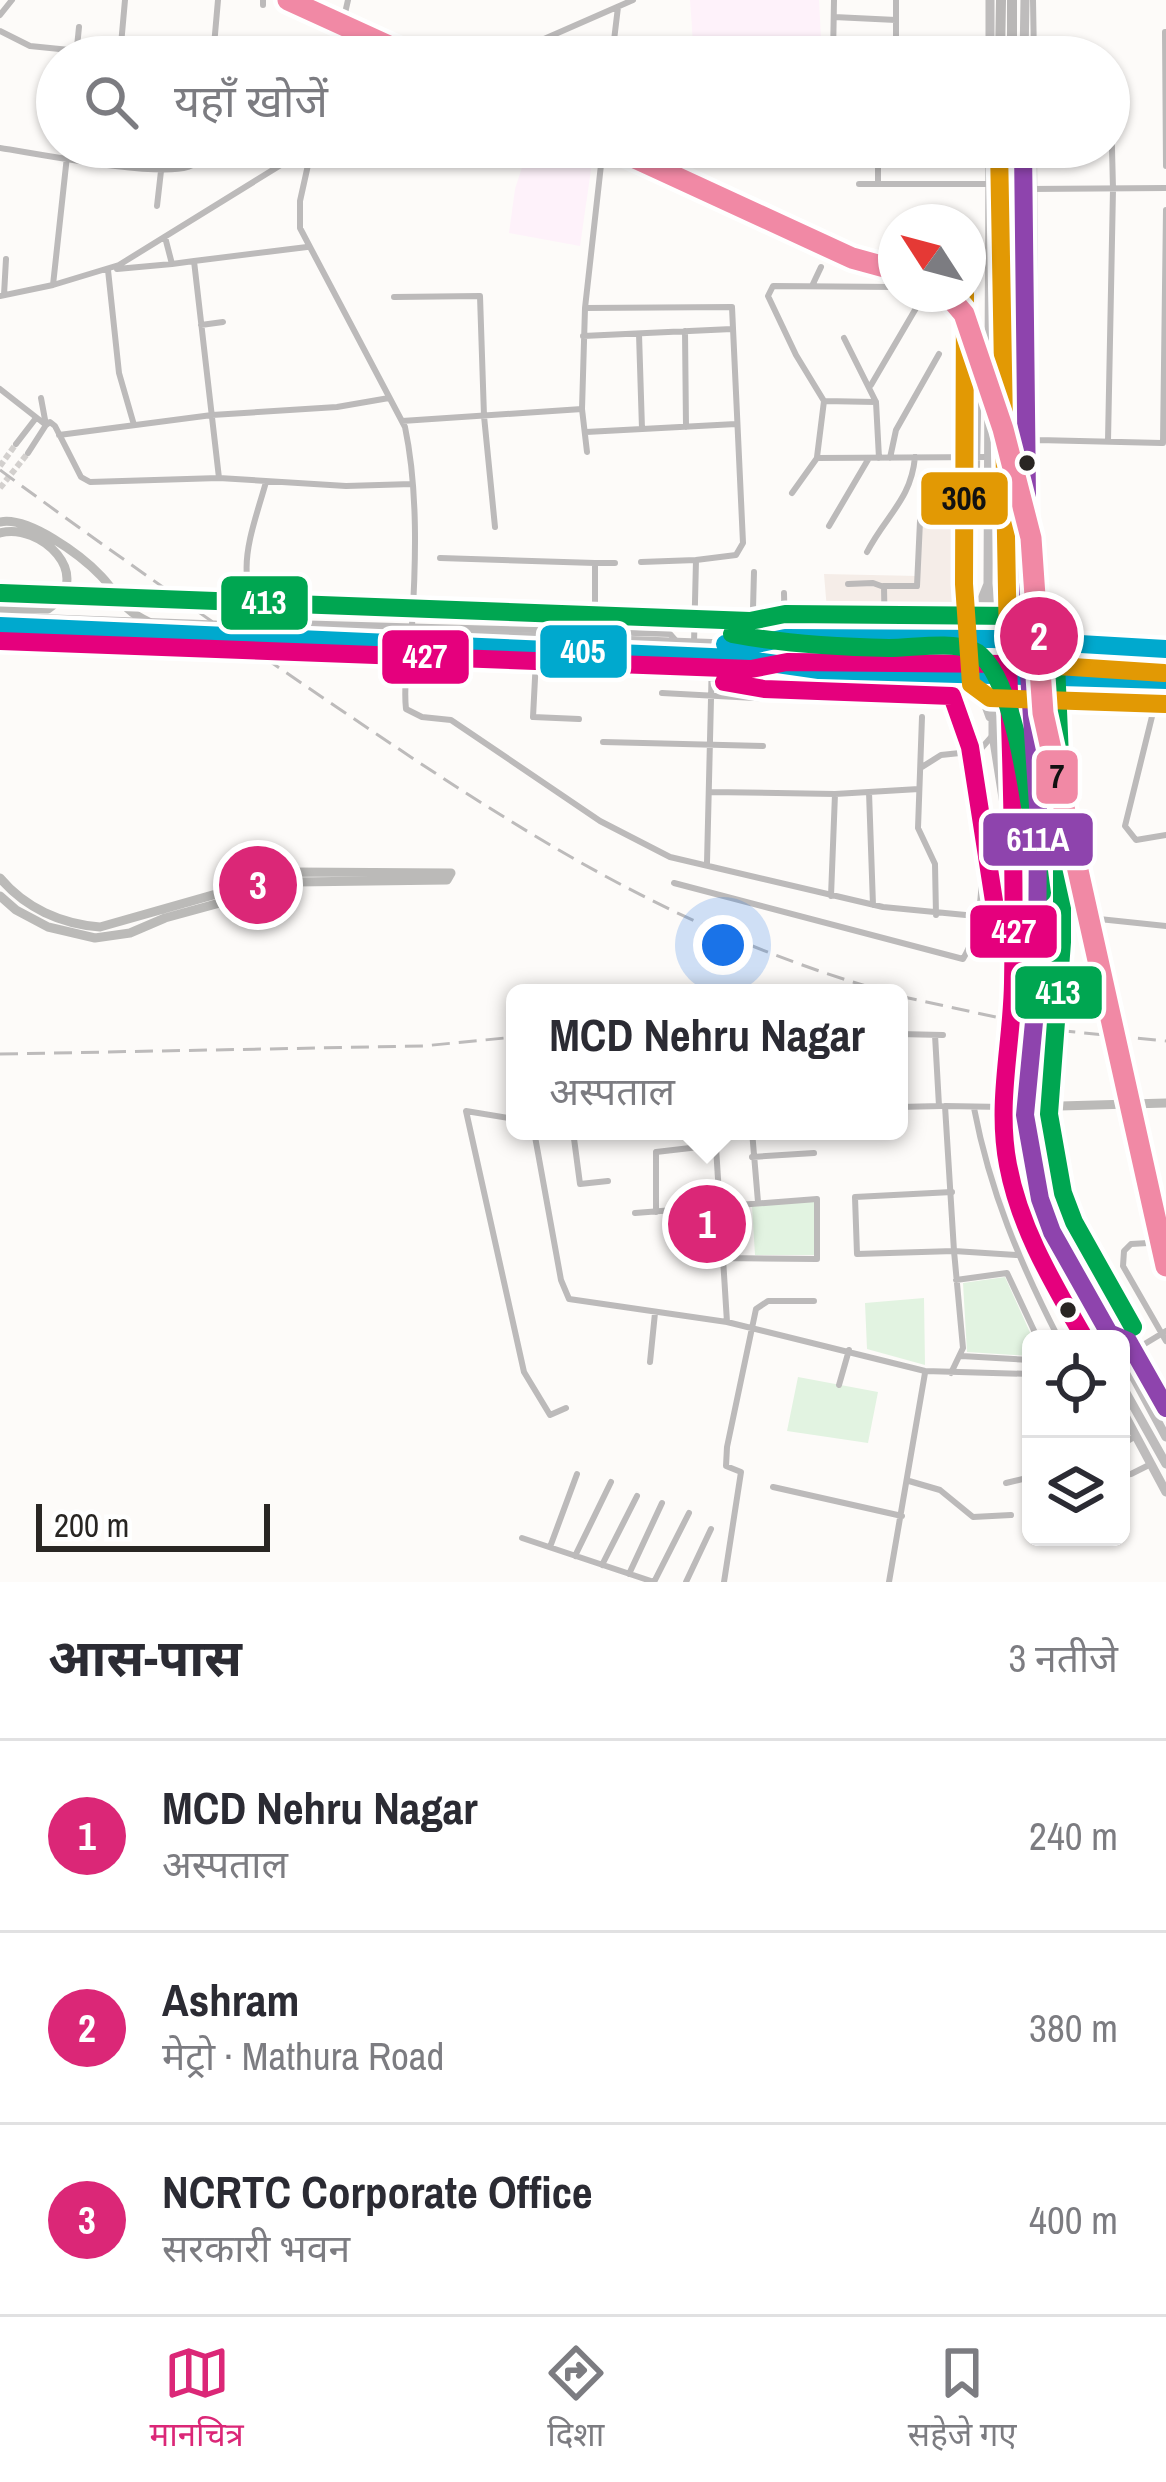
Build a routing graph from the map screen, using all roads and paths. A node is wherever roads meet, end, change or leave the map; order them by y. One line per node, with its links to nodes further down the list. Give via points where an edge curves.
1 (13, 0): 13 (street)
2 (125, 0): 20 (street)
3 (218, 0): 21 (street)
4 (348, 0): 22 (street)
5 (632, 0): 12 (street)
6 (834, 0): 14 (street)
7 (896, 0): 15 (street)
8 (990, 0): 27 (main road)
9 (1001, 0): 28 (highway)
10 (1012, 0): 29 (highway)
11 (1029, 0): 30 (main road)
12 (618, 6): 23 (street); 24 (street)
13 (0, 15)
14 (834, 17): 15 (street); 25 (street)
15 (896, 20): 26 (street)
16 (80, 26): 19 (street)
17 (0, 32): 31 (street)
18 (1165, 32): 34 (street)
19 (79, 36)
20 (122, 36)
21 (214, 36)
22 (340, 36)
23 (550, 36)
24 (614, 36)
25 (834, 36)
26 (896, 36)
27 (990, 36)
28 (1000, 36)
29 (1012, 36)
30 (1029, 36)
31 (36, 47)
32 (0, 148): 33 (street)
33 (36, 153)
34 (1166, 166)
35 (66, 168): 65 (street)
36 (142, 168): 48 (street)
37 (178, 168): 48 (street)
38 (277, 168): 57 (street)
39 (307, 168): 58 (street, via 300,228)
40 (600, 168): 70 (street)
41 (878, 168): 50 (street)
42 (992, 168): 51 (main road)
43 (994, 168): 176 (highway, via 1003,646)
44 (1012, 168): 176 (highway)
45 (1023, 168): 120 (main road)
46 (1033, 168): 53 (street)
47 (1112, 168): 54 (street)
48 (161, 171): 55 (street)
49 (859, 184): 50 (street)
50 (878, 184): 51 (street)
51 (990, 184): 104 (main road)
52 (1166, 188): 54 (street)
53 (1032, 189): 54 (street); 98 (street)
54 (1113, 189): 99 (street)
55 (157, 206)
56 (1166, 210): 100 (street)
57 (165, 237): 61 (street); 63 (street)
58 (308, 247): 60 (street); 83 (street)
59 (6, 260): 64 (street)
60 (194, 261): 61 (street); 73 (street)
61 (172, 264): 63 (street)
62 (821, 267): 66 (street)
63 (108, 270): 65 (street); 91 (street, via 119,373)
64 (2, 280): 68 (street)
65 (53, 286): 68 (street)
66 (812, 286): 67 (street); 84 (street, via 773,286 768,296)
67 (878, 287)
68 (2, 295)
69 (394, 297): 88 (street, via 480,296)
70 (584, 308): 74 (street, via 731,305); 77 (street)
71 (914, 312): 80 (street)
72 (223, 322): 73 (street)
73 (201, 325): 87 (street)
74 (732, 329): 75 (street); 92 (street)
75 (686, 332): 76 (street); 94 (street)
76 (639, 334): 77 (street); 95 (street)
77 (583, 336): 86 (street)
78 (844, 338): 80 (street)
79 (939, 355): 107 (street, via 896,430)
80 (871, 385): 85 (street)
81 (0, 389): 89 (street)
82 (41, 398): 93 (street)
83 (389, 398): 87 (street); 90 (street)
84 (824, 401): 85 (street); 105 (street)
85 (876, 402): 106 (street)
86 (582, 409): 88 (street); 96 (street)
87 (212, 415): 91 (street); 109 (street)
88 (484, 416): 90 (street); 116 (street)
89 (37, 418): 93 (street); 101 (street)
90 (402, 421): 111 (street)
91 (134, 424): 97 (street)
92 (736, 424): 94 (street); 123 (street, via 742,549)
93 (46, 425): 97 (street); 103 (street)
94 (686, 427): 95 (street)
95 (642, 429): 96 (street)
96 (586, 432): 102 (street)
97 (59, 435): 109 (street, via 90,482)
98 (1037, 440): 99 (street); 114 (street)
99 (1108, 441): 100 (street)
100 (1165, 443)
101 (16, 444)
102 (587, 452)
103 (28, 453)
104 (983, 457): 108 (street); 113 (street); 115 (main road)
105 (817, 458): 106 (street); 112 (street)
106 (874, 458): 107 (street); 117 (street)
107 (890, 458): 108 (street)
108 (915, 458): 121 (street, via 908,493)
109 (219, 478): 110 (street)
110 (266, 482): 111 (street); 136 (street, via 246,563 261,611 290,623)
111 (412, 484): 136 (street)
112 (792, 494)
113 (976, 522): 115 (street); 130 (street, via 920,521 917,586)
114 (1036, 522)
115 (989, 525): 119 (main road)
116 (495, 526)
117 (830, 526)
118 (1, 527): 133 (main road, via 56,553 69,582 48,609); 134 (main road, via 18,520 36,528 102,577 125,609)
119 (988, 538): 120 (main road); 129 (main road)
120 (1027, 538): 131 (main road)
121 (867, 552)
122 (440, 558): 126 (street)
123 (695, 560): 125 (street); 144 (street)
124 (615, 562): 126 (street)
125 (641, 562)
126 (595, 563): 137 (street)
127 (754, 572): 145 (street)
128 (848, 584): 130 (street)
129 (988, 584): 131 (main road); 138 (main road); 141 (main road, via 969,631)
130 (883, 586): 140 (street)
131 (1030, 587): 139 (main road); 143 (main road, via 1043,622)
132 (784, 593): 146 (street)
133 (0, 613): 134 (main road)
134 (154, 625): 142 (main road)
135 (0, 626): 149 (main road)
136 (412, 626): 137 (street); 148 (street)
137 (596, 630): 142 (street, via 670,634)
138 (993, 639): 139 (main road); 141 (main road); 154 (main road)
139 (1030, 640): 143 (highway); 155 (main road)
140 (885, 641): 141 (main road); 146 (main road)
141 (953, 641)
142 (671, 642): 144 (main road)
143 (1068, 642): 147 (highway)
144 (694, 643): 145 (main road)
145 (752, 645): 146 (main road)
146 (785, 648): 151 (main road)
147 (1166, 649)
148 (408, 653): 152 (street); 177 (street, via 406,709 451,719 645,845)
149 (670, 657): 150 (main road); 152 (street, via 672,664)
150 (712, 658): 151 (main road); 159 (street)
151 (734, 658): 153 (main road)
152 (536, 659): 162 (street, via 533,717)
153 (964, 672): 154 (main road); 163 (main road)
154 (993, 674): 155 (highway); 163 (main road)
155 (1029, 674): 156 (highway); 164 (main road)
156 (1102, 678): 157 (highway); 164 (main road, via 1060,690)
157 (1164, 680): 175 (street, via 1125,826 1136,840)
158 (662, 693): 159 (street)
159 (712, 697): 160 (street); 167 (street)
160 (774, 699)
161 (922, 717): 170 (street)
162 (579, 719)
163 (992, 722): 164 (main road); 165 (main road)
164 (1034, 732): 181 (main road)
165 (993, 735): 169 (street); 185 (main road)
166 (603, 742): 167 (street)
167 (711, 744): 168 (street); 172 (street)
168 (763, 746)
169 (979, 751): 170 (street, via 941,755); 187 (street)
170 (922, 767): 171 (street)
171 (920, 789): 173 (street); 186 (street, via 918,827 935,865)
172 (710, 792): 174 (street); 177 (street)
173 (869, 792): 174 (street); 184 (street)
174 (835, 794): 183 (street)
175 (1166, 835)
176 (1021, 844): 181 (main road); 185 (main road)
177 (707, 863): 183 (street)
178 (1054, 873): 188 (street, via 1061,916)
179 (0, 878): 182 (main road, via 44,913 100,927 294,872 451,873 447,880 296,882 95,938 48,927)
180 (674, 883): 187 (street, via 960,959)
181 (1036, 889): 215 (main road, via 1025,1115 1040,1199)
182 (0, 896)
183 (831, 896): 184 (street)
184 (873, 905): 186 (street)
185 (1021, 911): 220 (main road, via 1009,1114 1016,1171 1031,1225)
186 (936, 915): 187 (street)
187 (976, 916)
188 (1166, 926)
189 (908, 1034): 191 (street, via 939,1035)
190 (1166, 1103): 194 (main road)
191 (942, 1106): 192 (street); 193 (street); 204 (street)
192 (908, 1107)
193 (974, 1108): 194 (street); 211 (street)
194 (1053, 1108): 215 (main road, via 1060,1175 1096,1267)
195 (506, 1118): 236 (street, via 466,1112 524,1372 550,1415)
196 (536, 1140): 216 (street, via 564,1292 577,1302)
197 (574, 1140): 203 (street, via 580,1184)
198 (716, 1140): 200 (street)
199 (752, 1140): 202 (street)
200 (716, 1145): 206 (street); 207 (street, via 656,1152)
201 (814, 1153): 202 (street)
202 (752, 1157): 205 (street)
203 (608, 1181)
204 (952, 1192): 210 (street); 210 (street, via 855,1197 857,1254)
205 (758, 1202): 206 (street); 212 (street, via 817,1199 819,1257)
206 (722, 1207): 207 (street); 212 (street)
207 (656, 1212): 208 (street)
208 (635, 1214)
209 (1166, 1242): 223 (street, via 1131,1244 1123,1257)
210 (954, 1250): 211 (street); 213 (street)
211 (1016, 1255): 219 (street)
212 (724, 1258): 217 (street)
213 (956, 1280): 218 (street, via 1006,1273); 227 (street)
214 (814, 1301): 222 (street, via 762,1302)
215 (1095, 1309): 221 (main road)
216 (655, 1312): 217 (street); 229 (street)
217 (727, 1322): 222 (street)
218 (1034, 1330)
219 (1054, 1330)
220 (1090, 1330)
221 (1107, 1330)
222 (754, 1331): 225 (street); 264 (street, via 727,1447 727,1466 740,1472)
223 (1165, 1336): 226 (street)
224 (1130, 1345): 226 (main road)
225 (849, 1350): 231 (street); 234 (street)
226 (1133, 1351): 237 (main road)
227 (961, 1356): 228 (street); 232 (street)
228 (1022, 1359)
229 (650, 1362)
230 (1130, 1370): 240 (main road)
231 (925, 1371): 232 (street); 247 (street)
232 (951, 1373): 233 (street)
233 (1022, 1374)
234 (839, 1385)
235 (1130, 1400): 243 (main road)
236 (566, 1408)
237 (1166, 1408)
238 (1130, 1425): 239 (main road)
239 (1136, 1436): 241 (street); 242 (main road)
240 (1166, 1437)
241 (1130, 1440)
242 (1151, 1464): 245 (street); 251 (main road)
243 (1166, 1464)
244 (578, 1474): 259 (street)
245 (1131, 1474)
246 (1022, 1479): 249 (street)
247 (909, 1481): 255 (street, via 940,1490 973,1517); 256 (street)
248 (611, 1482): 260 (street)
249 (1006, 1483)
250 (773, 1487): 256 (street)
251 (1166, 1492)
252 (637, 1496): 261 (street)
253 (662, 1503): 262 (street)
254 (689, 1513): 262 (street, via 654,1582)
255 (1011, 1515)
256 (902, 1516): 265 (street)
257 (711, 1529): 263 (street)
258 (522, 1538): 259 (street)
259 (550, 1547): 260 (street)
260 (575, 1556): 261 (street)
261 (602, 1564): 262 (street)
262 (629, 1574)
263 (686, 1582)
264 (724, 1582)
265 (889, 1582)

